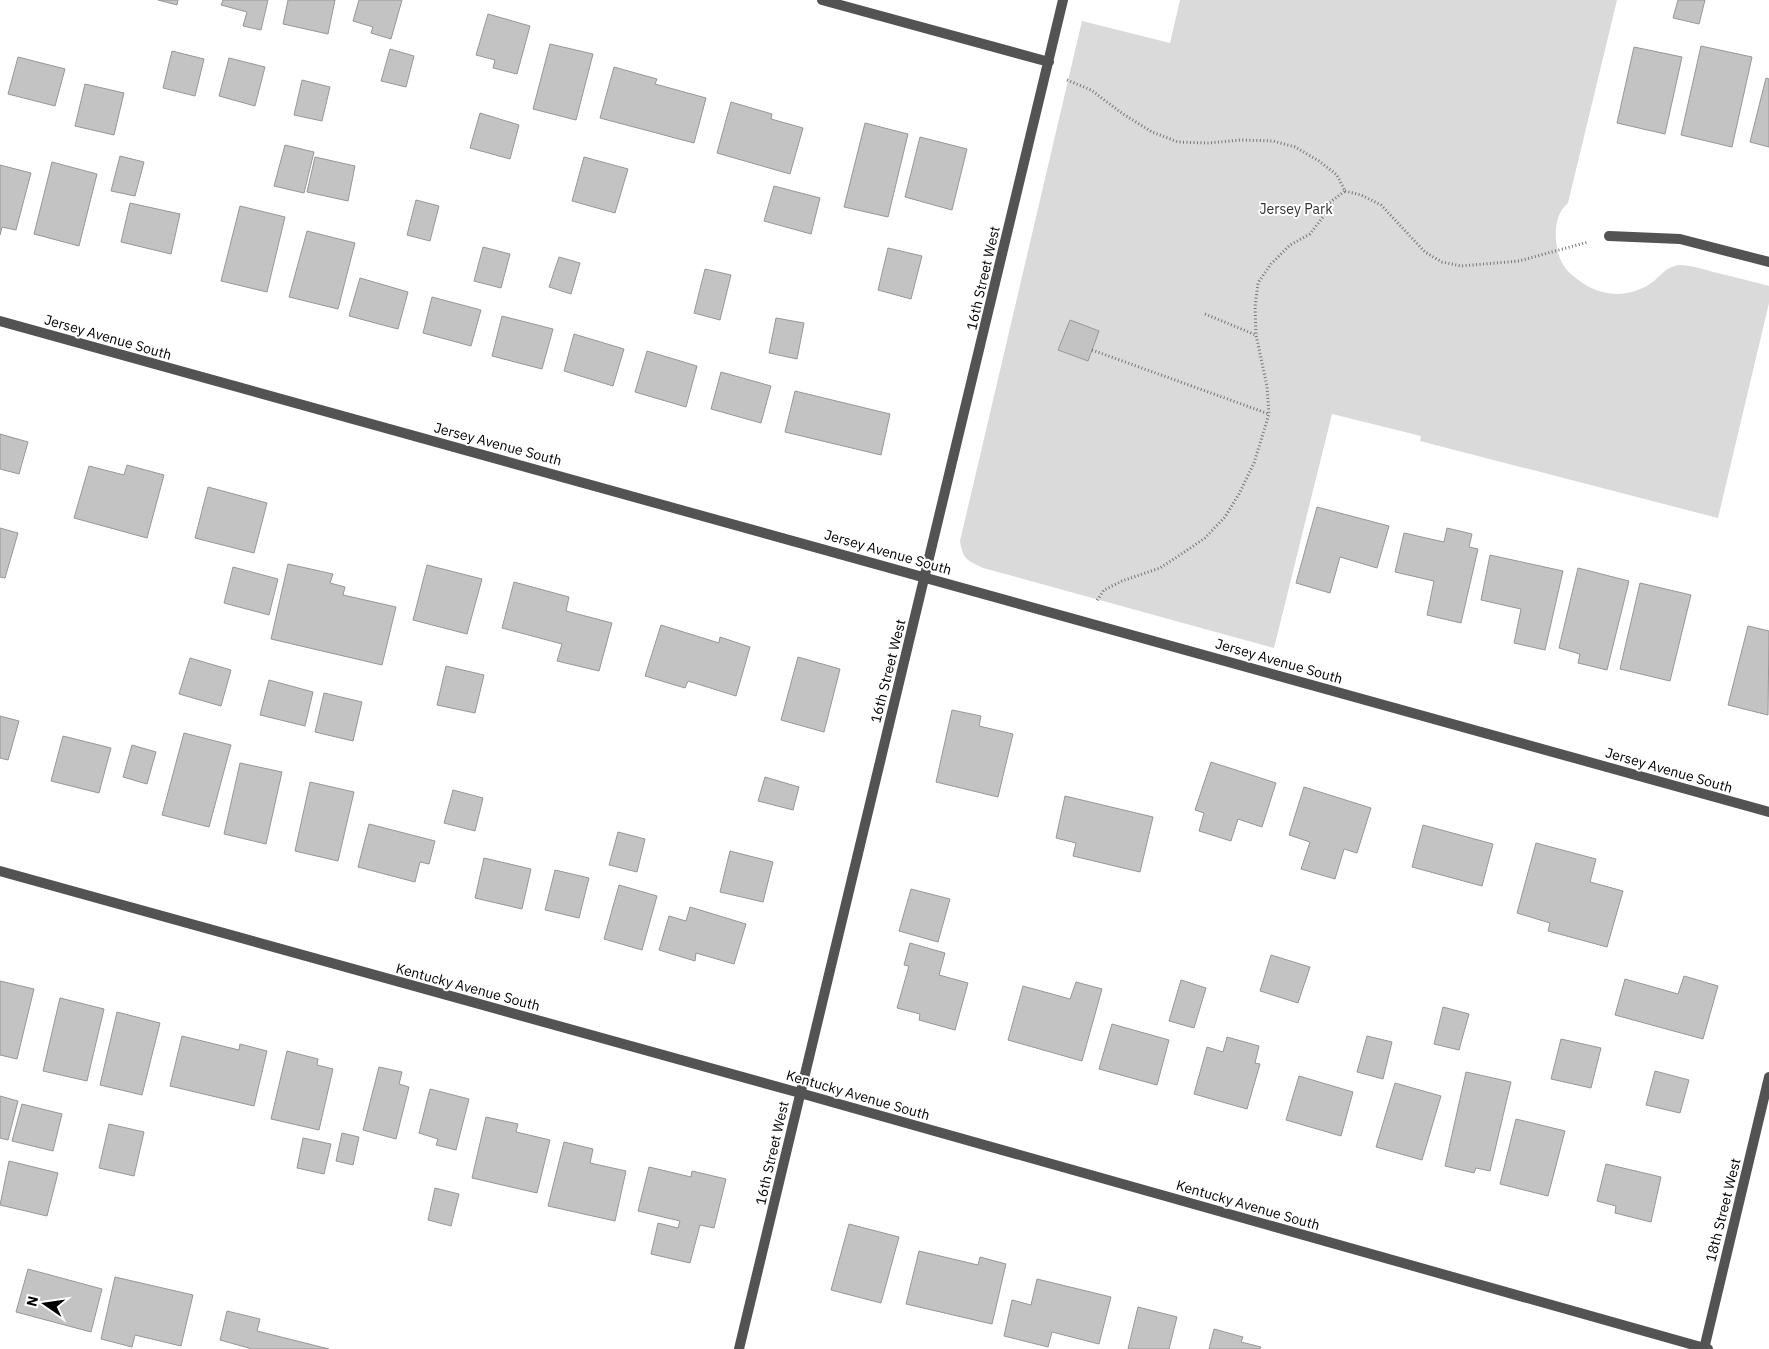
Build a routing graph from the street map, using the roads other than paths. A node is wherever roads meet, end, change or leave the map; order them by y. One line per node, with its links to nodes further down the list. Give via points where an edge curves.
1 (822, 0): 3 (street)
2 (1063, 0): 3 (street, 16th Street West)
3 (1047, 67): 7 (street, 16th Street West)
4 (1609, 236): 5 (street, via 1680,239)
5 (1769, 262)
6 (0, 321): 7 (street, Jersey Avenue South)
7 (926, 577): 8 (street, Jersey Avenue South); 11 (street, 16th Street West)
8 (1769, 812)
9 (0, 870): 11 (street, Kentucky Avenue South)
10 (1769, 1077): 13 (street, 18th Street West)
11 (800, 1093): 12 (street, 16th Street West); 13 (street, Kentucky Avenue South)
12 (739, 1349)
13 (1705, 1349)

